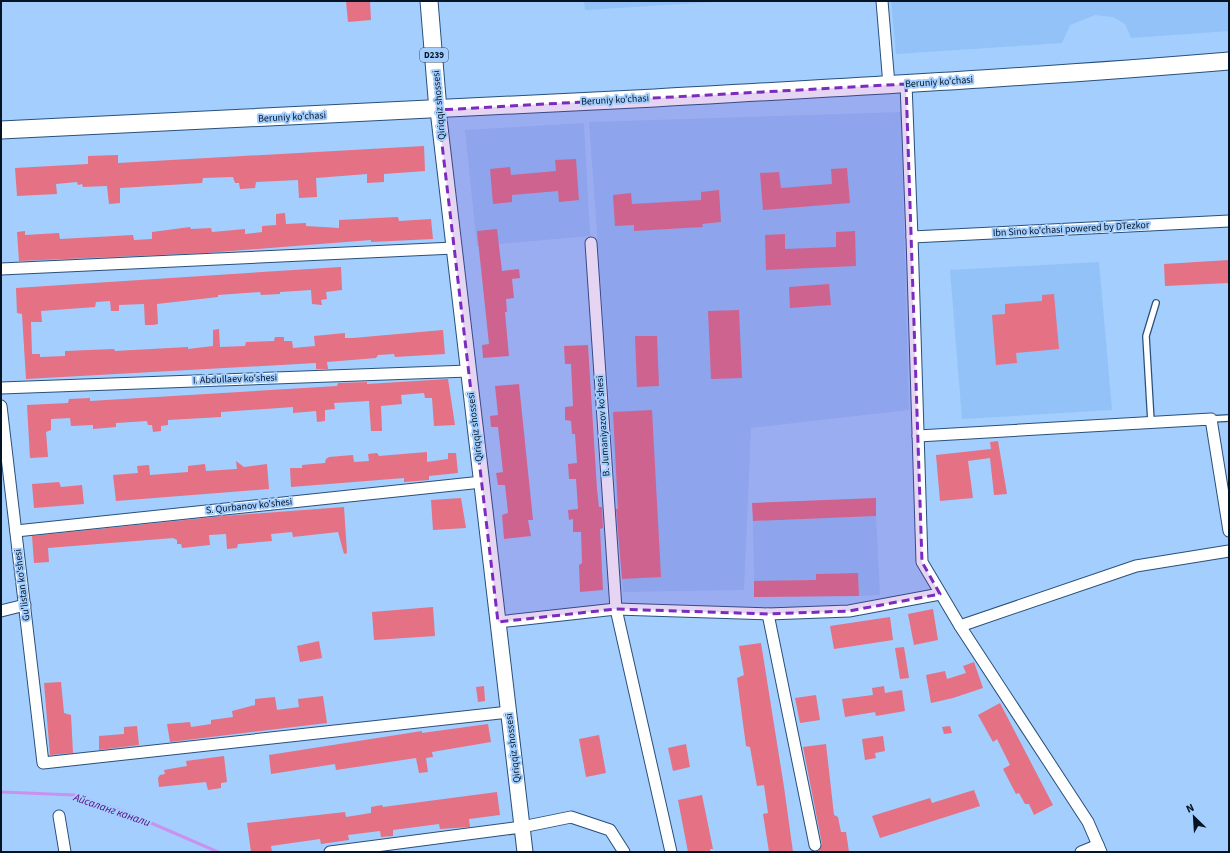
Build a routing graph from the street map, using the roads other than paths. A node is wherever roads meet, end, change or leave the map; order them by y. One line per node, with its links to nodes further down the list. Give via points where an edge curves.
1 (429, 1): 6 (main road, Qiriqqiz shossesi / D239)
2 (882, 1): 5 (street)
3 (1229, 61): 4 (main road, Beruniy ko'chasi)
4 (906, 84): 5 (main road, Beruniy ko'chasi); 9 (street)
5 (889, 85): 6 (main road, Beruniy ko'chasi)
6 (438, 110): 7 (main road, Beruniy ko'chasi); 11 (main road, Qiriqqiz shossesi)
7 (1, 130)
8 (1229, 221): 9 (street, Ibn Sino ko'chasi powered by DTezkor)
9 (912, 236): 20 (street)
10 (591, 243): 27 (street, B. Jumaniyazov ko'shesi)
11 (454, 248): 12 (street); 14 (main road, Qiriqqiz shossesi)
12 (1, 269)
13 (1156, 303): 19 (lane, via 1146,336)
14 (469, 371): 15 (street, I. Abdullaev ko'shesi); 21 (main road, Qiriqqiz shossesi)
15 (1, 388)
16 (1, 406): 23 (street, Gu'listan ko'shesi)
17 (1229, 418): 18 (lane)
18 (1212, 419): 19 (street); 22 (street)
19 (1151, 422): 20 (street)
20 (918, 436): 25 (street, via 922,562)
21 (482, 482): 23 (street, S. Qurbanov ko'shesi); 30 (main road, Qiriqqiz shossesi)
22 (1229, 528)
23 (16, 531): 26 (street, Gu'listan ko'shesi)
24 (1229, 552): 31 (street, via 1136,566)
25 (940, 594): 29 (street, via 849,611); 31 (street)
26 (25, 605): 28 (street); 32 (street, Gu'listan ko'shesi, via 43,763)
27 (616, 609): 29 (street); 30 (street); 41 (street, B. Jumaniyazov ko'shesi)
28 (1, 612)
29 (768, 614): 35 (street)
30 (498, 622): 32 (main road, Qiriqqiz shossesi)
31 (960, 626): 36 (street, via 1088,822)
32 (509, 712): 34 (main road, Qiriqqiz shossesi)
33 (59, 816): 37 (street)
34 (522, 827): 38 (street); 39 (main road, Qiriqqiz shossesi); 40 (street, via 571,817 610,830)
35 (815, 845)
36 (1099, 849): 42 (street)
37 (66, 852)
38 (330, 852)
39 (525, 852)
40 (624, 852)
41 (671, 852)
42 (1081, 852)

